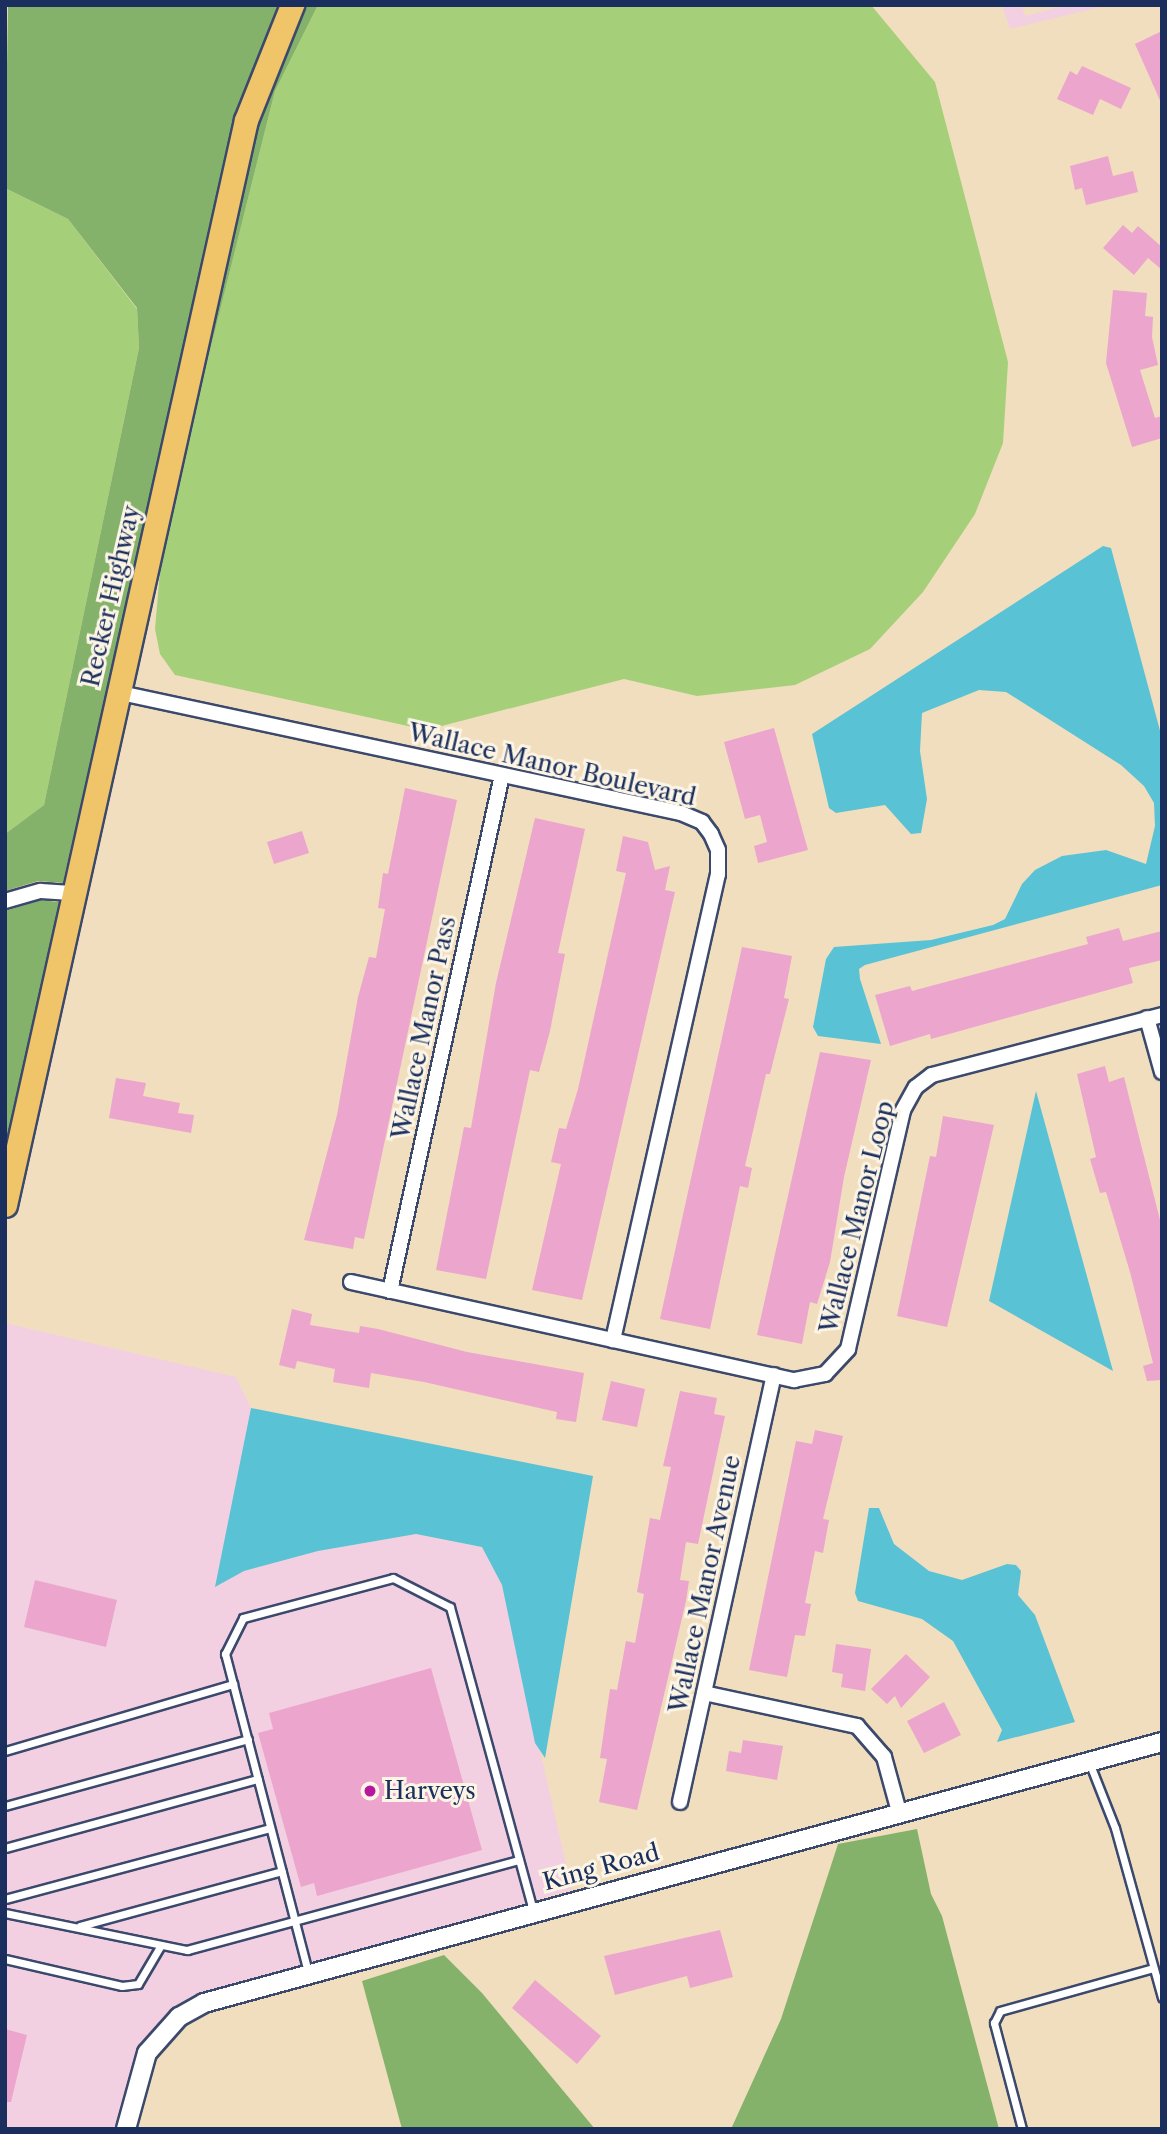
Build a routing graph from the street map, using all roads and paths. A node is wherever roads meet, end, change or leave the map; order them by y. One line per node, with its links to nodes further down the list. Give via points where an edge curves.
1 (292, 5): 2 (main road, Recker Highway, via 246,120)
2 (116, 692): 3 (street, Wallace Manor Boulevard); 4 (main road, Recker Highway)
3 (502, 775): 10 (street, Wallace Manor Pass); 11 (street, Wallace Manor Boulevard, via 681,813 702,822 718,850 718,874)
4 (71, 893): 5 (street, via 41,891); 8 (main road, Recker Highway)
5 (5, 901)
6 (1155, 1016): 7 (street); 12 (street, Wallace Manor Loop, via 932,1075 916,1087 903,1110 848,1349 825,1374 794,1380)
7 (1162, 1072)
8 (5, 1205)
9 (351, 1282): 10 (street, Wallace Manor Loop)
10 (390, 1291): 11 (street, Wallace Manor Loop)
11 (613, 1340): 12 (street, Wallace Manor Loop)
12 (774, 1375): 14 (street, Wallace Manor Avenue)
13 (233, 1684): 15 (lane); 17 (lane); 25 (lane, via 225,1654 243,1618 393,1578 450,1607)
14 (704, 1693): 20 (street, Wallace Manor Avenue); 22 (street, via 857,1727 884,1757)
15 (248, 1739): 19 (lane); 21 (lane)
16 (1162, 1742): 18 (street, King Road)
17 (5, 1751)
18 (1088, 1761): 22 (street, King Road); 34 (lane, via 1115,1829)
19 (258, 1779): 23 (lane); 24 (lane)
20 (680, 1802)
21 (5, 1806)
22 (899, 1812): 28 (street, King Road)
23 (270, 1828): 26 (lane); 27 (lane)
24 (5, 1848)
25 (519, 1860): 28 (lane); 30 (lane)
26 (282, 1871): 30 (lane); 31 (lane)
27 (5, 1899)
28 (533, 1910): 35 (street, King Road)
29 (5, 1913): 31 (lane)
30 (295, 1921): 32 (lane, via 187,1950); 35 (lane)
31 (76, 1927): 32 (lane)
32 (162, 1945): 33 (lane, via 138,1984 122,1986)
33 (5, 1959)
34 (1153, 1968): 36 (lane); 38 (lane, via 1000,2011 994,2022)
35 (308, 1972): 37 (street, King Road, via 214,1999 179,2017 146,2053)
36 (1162, 1998)
37 (126, 2129)
38 (1022, 2129)

